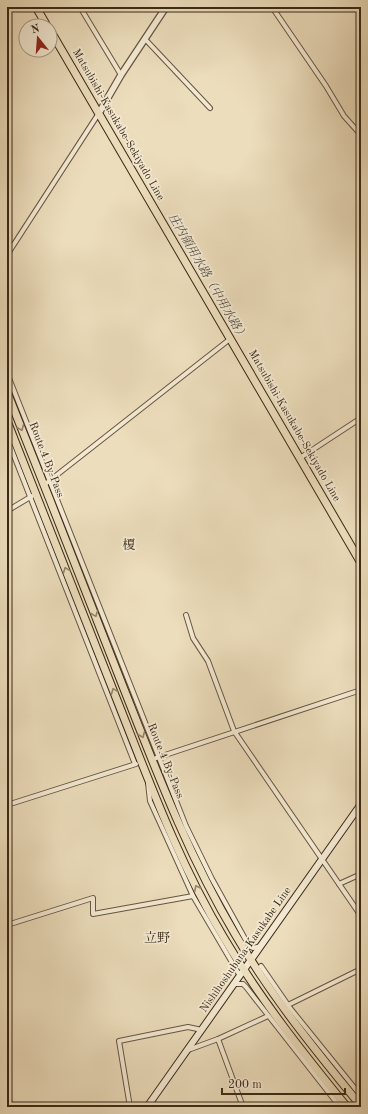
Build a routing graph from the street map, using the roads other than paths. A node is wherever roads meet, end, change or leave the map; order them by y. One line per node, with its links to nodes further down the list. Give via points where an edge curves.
1 (36, 7): 5 (main road)
2 (80, 7): 8 (street)
3 (166, 7): 6 (street)
4 (272, 7): 11 (street, via 344,116)
5 (42, 18)
6 (145, 39): 8 (street); 9 (street)
7 (58, 44): 10 (main road, Matsubishi-Kasukabe-Sekiyado Line)
8 (121, 75): 10 (street)
9 (210, 108)
10 (98, 113): 12 (street); 13 (main road, Matsubishi-Kasukabe-Sekiyado Line)
11 (361, 135)
12 (7, 255)
13 (230, 339): 19 (main road, Matsubishi-Kasukabe-Sekiyado Line); 20 (street)
14 (7, 373): 20 (street)
15 (7, 392): 20 (main road, Route 4 By-Pass, one-way to 20)
16 (361, 418): 19 (street)
17 (7, 421): 21 (main road, Route 4 By-Pass)
18 (7, 438): 21 (street)
19 (300, 458): 23 (main road, Matsubishi-Kasukabe-Sekiyado Line)
20 (46, 482): 27 (main road, Route 4 By-Pass)
21 (33, 495): 22 (street); 28 (main road, Route 4 By-Pass)
22 (7, 511)
23 (361, 563)
24 (186, 616): 26 (street, via 193,638 208,661)
25 (361, 690): 26 (street)
26 (234, 731): 27 (street); 32 (street)
27 (155, 758): 38 (street, via 196,848 232,917 249,946); 40 (main road, Route 4 By-Pass, via 197,865)
28 (138, 763): 29 (main road, Route 4 By-Pass); 31 (street)
29 (148, 778): 35 (street, via 150,802); 39 (main road, Route 4 By-Pass, one-way to 29, via 186,866)
30 (361, 804): 32 (main road, Nishihoshubana-Kasukabe Line)
31 (7, 805)
32 (322, 860): 34 (street); 38 (main road, Nishihoshubana-Kasukabe Line)
33 (361, 874): 34 (street)
34 (339, 884): 36 (street)
35 (193, 896): 37 (street, via 93,914 93,898); 39 (street)
36 (361, 916)
37 (7, 925)
38 (261, 946): 40 (main road, Nishihoshubana-Kasukabe Line)
39 (229, 952): 43 (main road, Route 4 By-Pass)
40 (250, 960): 43 (main road, Nishihoshubana-Kasukabe Line); 44 (main road, Route 4 By-Pass)
41 (261, 966): 44 (street)
42 (361, 969): 46 (street)
43 (242, 973): 45 (main road, Nishihoshubana-Kasukabe Line); 59 (main road, Route 4 By-Pass)
44 (266, 978): 46 (street); 53 (main road, Route 4 By-Pass, via 300,1032)
45 (235, 984): 47 (street, via 246,986); 48 (main road, Nishihoshubana-Kasukabe Line)
46 (288, 1005): 52 (street)
47 (268, 1016): 49 (street); 58 (street)
48 (203, 1030): 50 (main road, Nishihoshubana-Kasukabe Line); 55 (street, via 188,1027 119,1042)
49 (218, 1039): 50 (street); 57 (street)
50 (188, 1050): 56 (main road, Nishihoshubana-Kasukabe Line)
51 (7, 1092): 54 (street)
52 (361, 1096)
53 (361, 1106)
54 (10, 1107)
55 (130, 1107)
56 (147, 1107)
57 (243, 1107)
58 (340, 1107)
59 (347, 1107)

